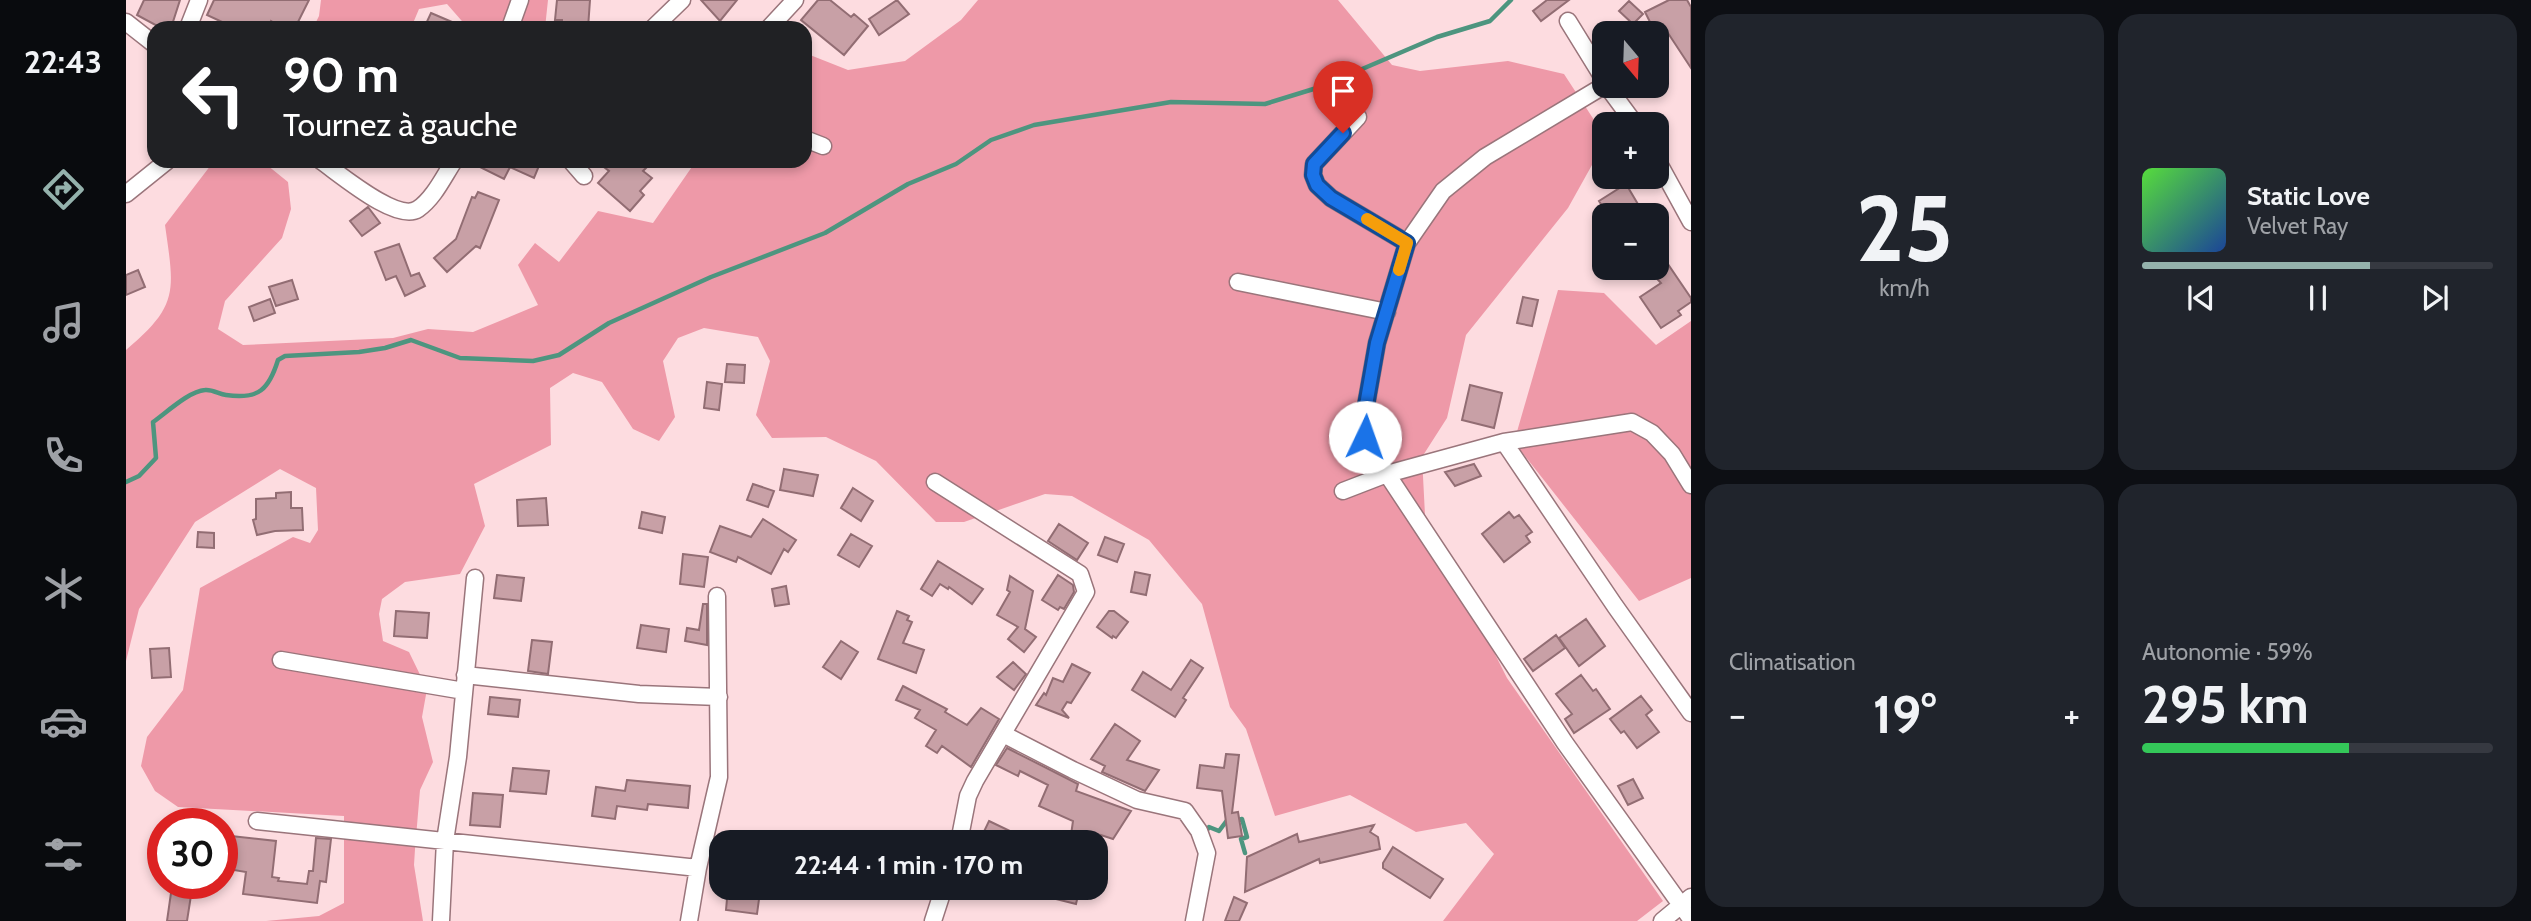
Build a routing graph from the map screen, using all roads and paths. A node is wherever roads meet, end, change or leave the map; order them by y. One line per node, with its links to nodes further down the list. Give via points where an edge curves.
1 (198, 0): 5 (street)
2 (520, 0): 6 (street)
3 (682, 0): 7 (street)
4 (795, 0): 8 (street)
5 (190, 21)
6 (512, 21)
7 (660, 21)
8 (776, 21)
9 (126, 22): 11 (street)
10 (1568, 22): 12 (street)
11 (147, 38)
12 (1592, 61)
13 (1592, 92): 25 (street, via 1485,157 1443,191)
14 (1358, 117): 25 (street, via 1314,164 1313,175 1331,198)
15 (812, 142): 16 (street)
16 (823, 146)
17 (158, 168): 23 (street)
18 (331, 168): 19 (street, via 403,212 416,211 427,201)
19 (449, 168)
20 (577, 168): 21 (street)
21 (584, 176)
22 (1669, 182): 24 (street)
23 (126, 194)
24 (1691, 222)
25 (1407, 243): 27 (street)
26 (1238, 282): 27 (street)
27 (1387, 312): 29 (street, via 1362,428)
28 (1504, 442): 29 (street); 31 (street, via 1632,422 1652,433 1672,454); 38 (street)
29 (1387, 474): 32 (street); 45 (street, via 1565,743)
30 (935, 482): 39 (street, via 1080,573 1084,582 1086,592)
31 (1691, 485)
32 (1343, 491)
33 (475, 579): 36 (street)
34 (717, 596): 37 (street)
35 (281, 660): 36 (street)
36 (465, 683): 37 (street); 42 (street)
37 (719, 696): 43 (street, via 719,777)
38 (1691, 713)
39 (1003, 734): 41 (street, via 968,796); 50 (street, via 1137,800 1185,811 1207,853)
40 (257, 821): 42 (street)
41 (962, 830)
42 (445, 841): 43 (street); 47 (street)
43 (698, 868): 48 (street)
44 (940, 900): 49 (street)
45 (1686, 901): 46 (street); 51 (street)
46 (1691, 919)
47 (441, 921)
48 (689, 921)
49 (933, 921)
50 (1194, 921)
51 (1661, 921)

